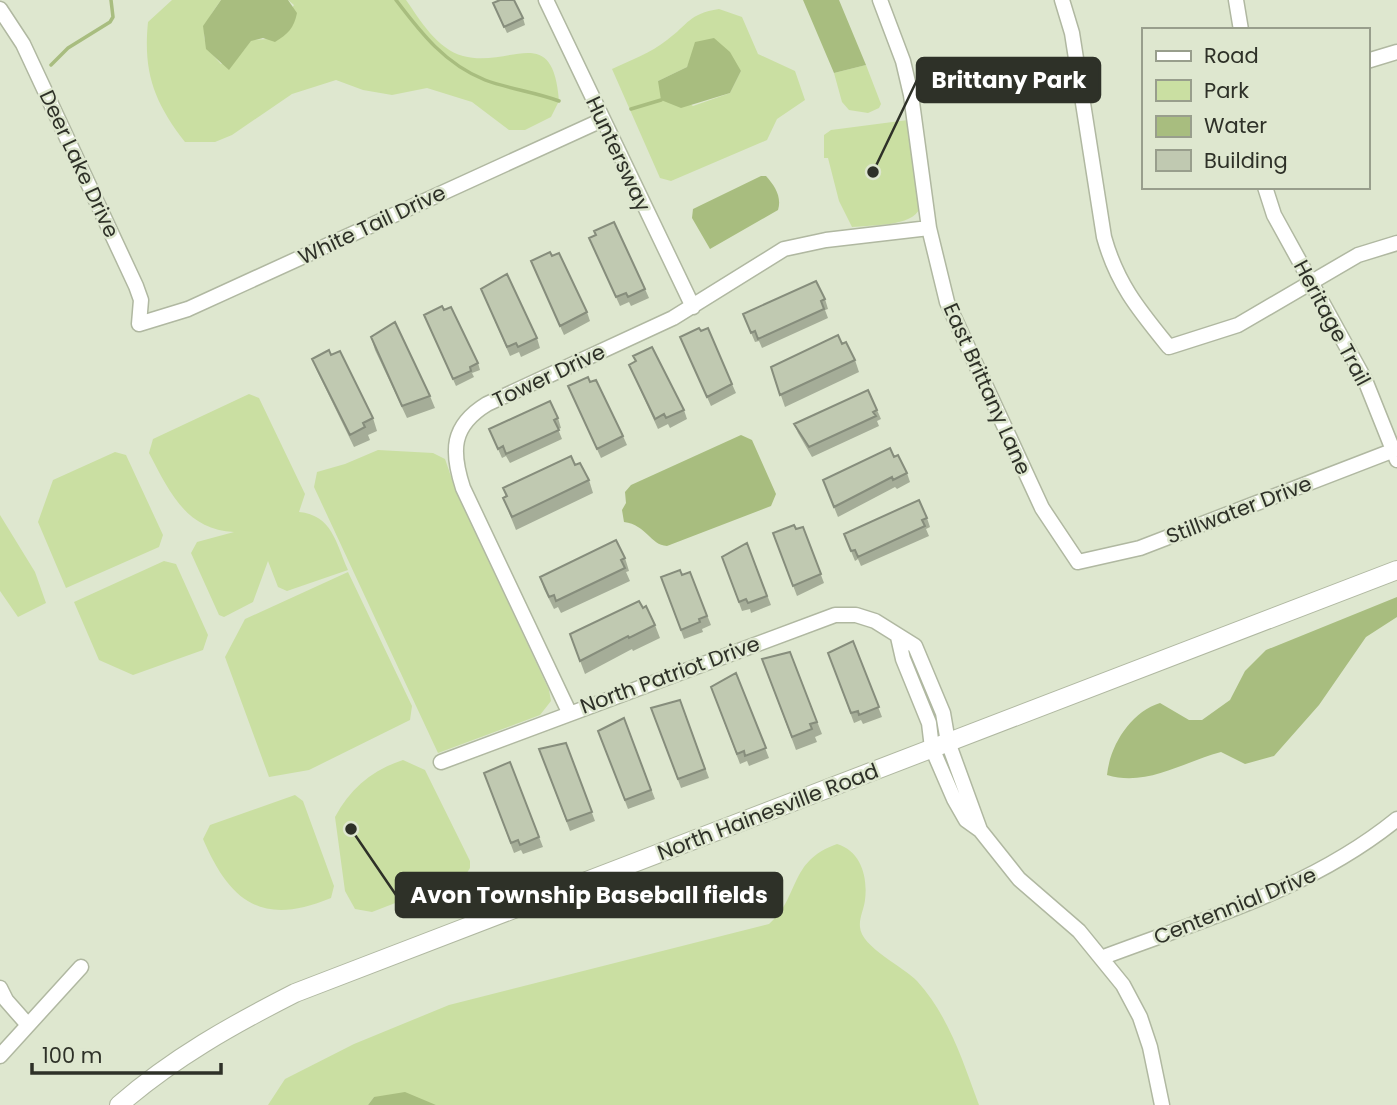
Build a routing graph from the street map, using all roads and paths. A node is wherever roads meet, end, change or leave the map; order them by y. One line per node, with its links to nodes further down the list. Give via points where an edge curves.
1 (546, 0): 9 (street, Huntersway)
2 (880, 0): 11 (street, East Brittany Lane, via 911,95)
3 (1062, 0): 13 (street, via 1072,33 1104,237 1122,286 1169,347 1247,320)
4 (1236, 0): 6 (street)
5 (0, 9): 15 (street, Deer Lake Drive, via 23,44 136,286 141,300)
6 (1241, 28)
7 (1397, 52): 8 (street)
8 (1369, 60)
9 (602, 120): 14 (street, Huntersway); 15 (street, White Tail Drive, via 188,309)
10 (1266, 189): 13 (street, Heritage Trail, via 1274,215)
11 (929, 228): 14 (street, Tower Drive, via 784,249); 17 (street, East Brittany Lane, via 947,302 1042,508)
12 (1397, 243): 13 (street, via 1358,255)
13 (1310, 283): 16 (street, Heritage Trail, via 1365,380)
14 (693, 307): 19 (street, Tower Drive, via 487,404 472,413 456,442 454,462 468,502)
15 (139, 324)
16 (1396, 453): 17 (street, Stillwater Drive, via 1140,548)
17 (1078, 562)
18 (1397, 570): 20 (main road, North Hainesville Road)
19 (569, 712): 20 (street, North Patriot Drive, via 835,615 856,615 875,621 898,637); 21 (street, North Patriot Drive)
20 (940, 745): 23 (street, North Patriot Drive, via 960,811 970,825 980,830 1018,879 1079,931); 28 (main road, North Hainesville Road, via 295,993 155,1073)
21 (441, 762)
22 (1397, 819): 23 (street, Centennial Drive, via 1333,865 1284,889)
23 (1101, 958): 29 (street, North Patriot Drive, via 1140,1017)
24 (81, 967): 26 (street)
25 (0, 988): 26 (street)
26 (28, 1025): 27 (street)
27 (0, 1056)
28 (119, 1105)
29 (1162, 1105)

